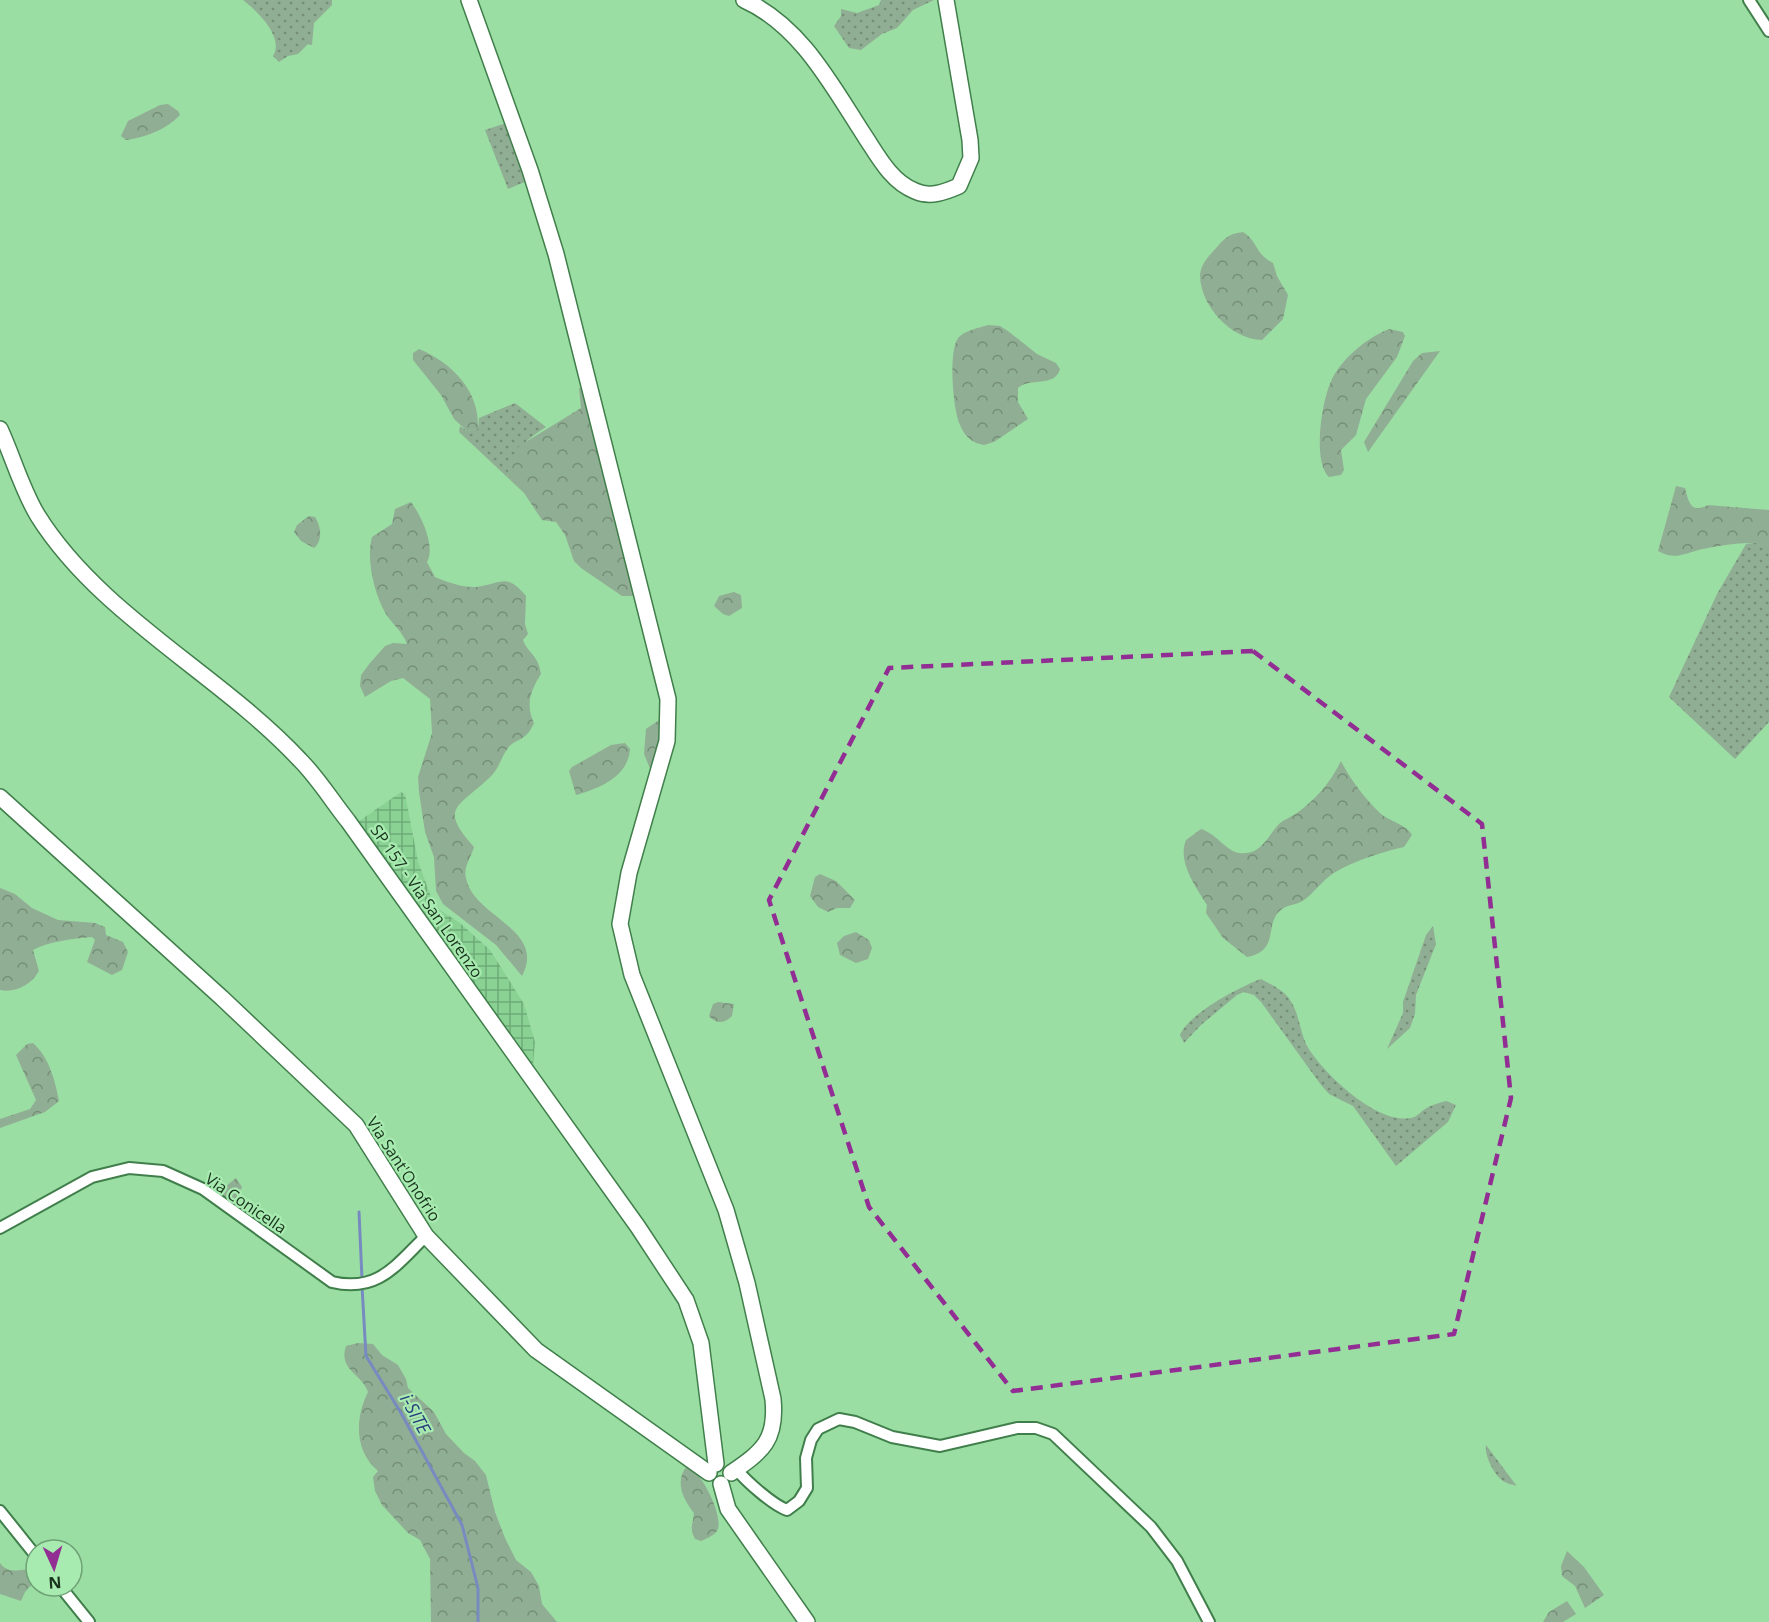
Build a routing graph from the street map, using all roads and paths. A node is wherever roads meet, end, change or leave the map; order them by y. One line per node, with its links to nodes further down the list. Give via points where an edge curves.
1 (469, 0): 11 (street, via 556,254 668,699 663,761 629,873 620,924 623,947 640,996 726,1210 766,1362 775,1417 772,1435 762,1449)
2 (744, 0): 3 (street, via 770,14 811,56 887,169 916,192 930,195 959,186 971,158)
3 (946, 0)
4 (1749, 0): 5 (street)
5 (1769, 31)
6 (0, 429): 10 (street, SP 157 - Via San Lorenzo, via 38,515 68,555 102,590 301,760 638,1227 686,1300 701,1343)
7 (0, 797): 9 (street, Via Sant'Onofrio, via 357,1125)
8 (0, 1228): 9 (street, Via Conicella, via 92,1177 129,1168 163,1171 203,1189 332,1282 345,1285 382,1278)
9 (426, 1236): 10 (street, Via Sant'Onofrio, via 536,1350)
10 (712, 1468): 11 (street, Via Sant'Onofrio, via 725,1464)
11 (729, 1475): 16 (street, via 728,1509); 17 (street, via 745,1480 764,1492 773,1505 787,1510 807,1488 806,1458 811,1440 818,1429 839,1419 892,1437 940,1446 1017,1428 1036,1428 1053,1434 1151,1527 1177,1561)
12 (0, 1511): 13 (street)
13 (24, 1541)
14 (70, 1598): 15 (street)
15 (89, 1622)
16 (807, 1622)
17 (1209, 1622)

